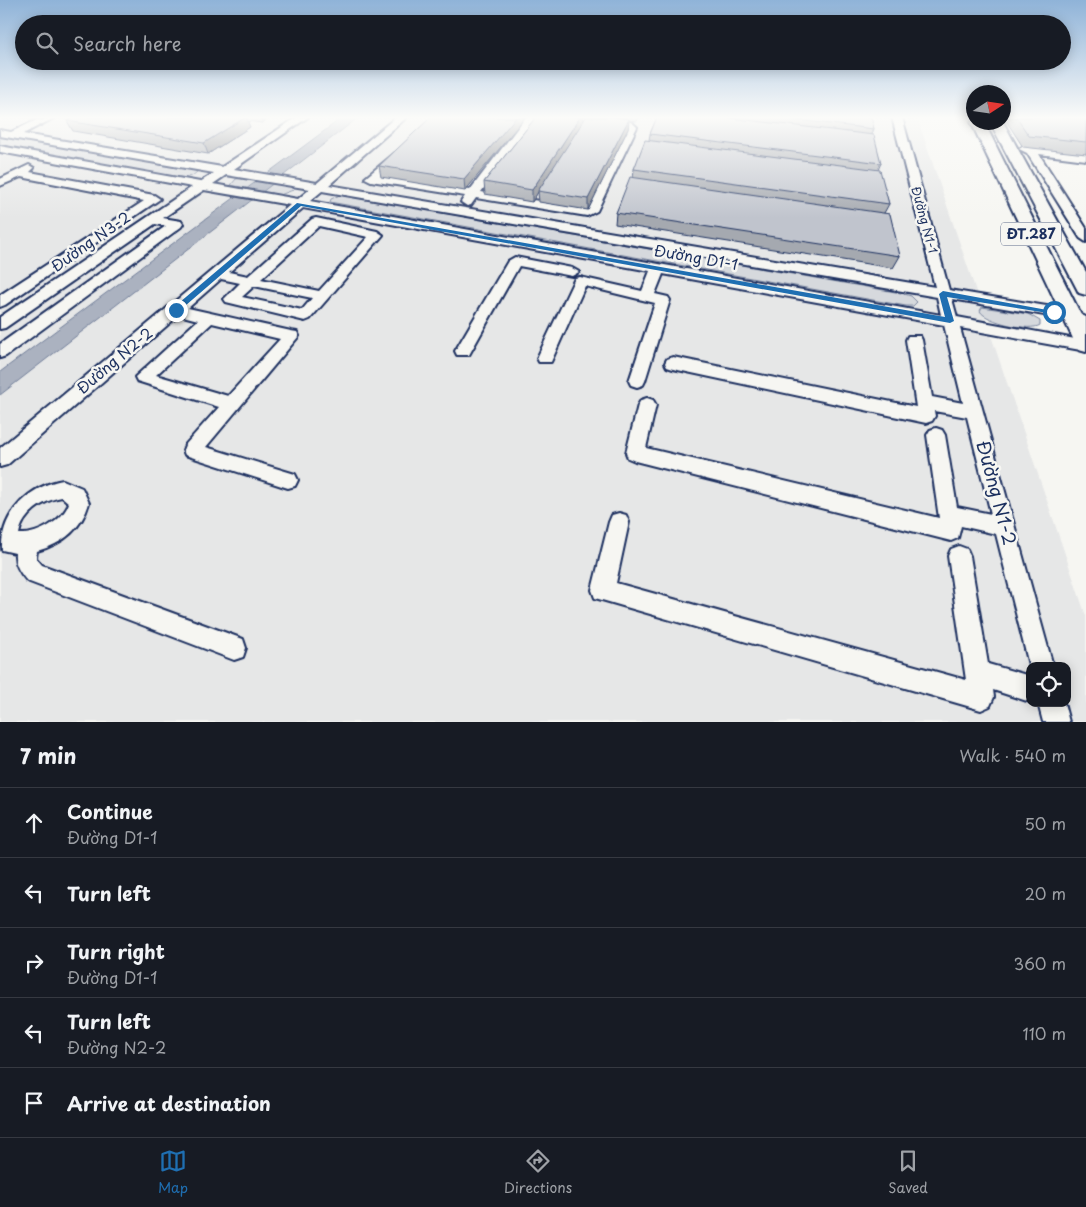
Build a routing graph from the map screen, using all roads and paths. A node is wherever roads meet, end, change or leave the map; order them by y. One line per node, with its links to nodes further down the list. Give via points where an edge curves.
1 (1031, 150): 24 (street)
2 (4, 151): 14 (street, Đường D1-1)
3 (104, 151): 15 (street, Đường D1-1)
4 (253, 151): 15 (street, Đường N3-2)
5 (362, 151): 19 (street, Đường N2-2)
6 (400, 151): 20 (street, via 371,178)
7 (506, 151): 20 (lane)
8 (620, 151): 20 (street, via 590,211)
9 (906, 151): 33 (street, Đường N1-1)
10 (991, 151): 38 (main road, ĐT.287)
11 (1012, 151): 32 (main road, ĐT.287)
12 (1036, 151): 13 (street)
13 (1086, 157)
14 (48, 158): 16 (street); 18 (street, Đường D1-1)
15 (223, 171): 18 (street, Đường N3-2); 19 (street, Đường D1-1)
16 (19, 173): 17 (street); 25 (street, via 153,197)
17 (0, 183)
18 (200, 186): 21 (street, Đường D1-1); 23 (street, Đường N3-2)
19 (321, 186): 21 (street, Đường N2-2); 22 (street, Đường D1-1)
20 (472, 196): 22 (lane)
21 (299, 204): 26 (street, Đường D1-1); 30 (street, Đường N2-2)
22 (462, 210): 33 (street, Đường D1-1)
23 (152, 220): 27 (street, Đường N3-2); 46 (street, via 177,224)
24 (1086, 238)
25 (76, 252): 27 (street); 36 (street)
26 (581, 254): 28 (street, Đường D1-1); 29 (street)
27 (98, 257): 42 (street, Đường N3-2)
28 (658, 268): 35 (street); 40 (street, Đường D1-1)
29 (572, 272): 35 (street, via 539,361 580,281); 45 (street, via 515,262)
30 (217, 274): 31 (street); 37 (street, Đường N2-2)
31 (250, 281): 34 (street); 34 (street, via 231,300 305,316); 34 (street, via 316,222 377,234)
32 (1086, 289)
33 (943, 294): 38 (street, Đường D1-1); 40 (street, Đường N1-1)
34 (322, 296)
35 (647, 296): 48 (street, via 663,300)
36 (0, 302)
37 (176, 310): 39 (street); 54 (street, Đường N2-2)
38 (1071, 315): 41 (street, Đường D1-1); 44 (main road, ĐT.287)
39 (209, 318): 50 (street, via 291,336); 50 (street, via 143,377)
40 (950, 321): 44 (street, Đường D1-1); 52 (street, Đường N1-2)
41 (1086, 323)
42 (0, 324)
43 (914, 340): 49 (street)
44 (1086, 346)
45 (463, 351)
46 (0, 352)
47 (673, 363): 49 (street, via 926,416)
48 (637, 382)
49 (924, 402): 52 (street)
50 (232, 404): 55 (street, via 192,450)
51 (647, 405): 56 (street, via 635,453 951,531)
52 (974, 412): 58 (street, Đường N1-2)
53 (936, 435): 56 (street)
54 (0, 459)
55 (288, 480)
56 (948, 514): 58 (street)
57 (619, 522): 63 (street, via 603,590 981,697)
58 (1005, 527): 62 (street, Đường N1-2)
59 (13, 546): 61 (lane, via 24,554 25,561 35,573)
60 (959, 556): 63 (street)
61 (234, 648)
62 (1040, 662)
63 (978, 673): 64 (street)
64 (1026, 688)
65 (1052, 707): 66 (street)
66 (1056, 722)

